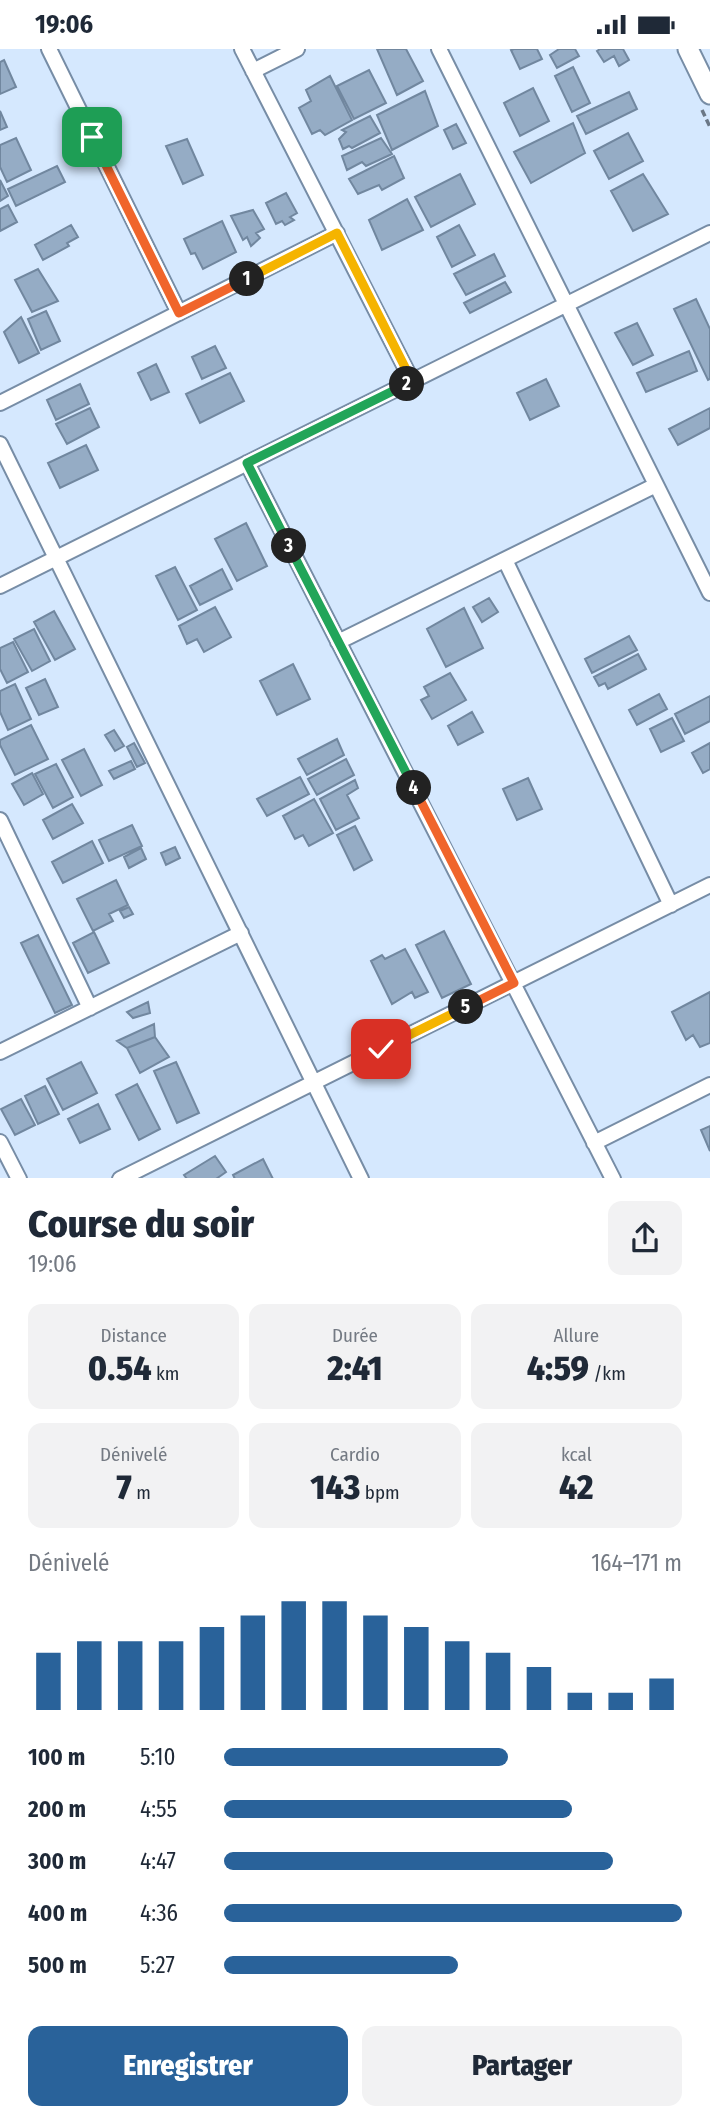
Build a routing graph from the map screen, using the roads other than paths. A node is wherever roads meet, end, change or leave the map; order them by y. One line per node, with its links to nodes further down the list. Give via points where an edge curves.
1 (49, 49): 11 (street)
2 (242, 49): 6 (street)
3 (298, 49): 6 (street)
4 (439, 49): 10 (street)
5 (688, 49): 7 (main road)
6 (253, 71): 8 (street)
7 (710, 94)
8 (337, 233): 11 (street); 12 (street)
9 (710, 233): 10 (street)
10 (566, 305): 12 (street); 16 (street)
11 (179, 313): 13 (street)
12 (412, 381): 15 (street)
13 (0, 403)
14 (0, 445): 17 (street)
15 (247, 463): 17 (street); 21 (street)
16 (656, 485): 18 (street); 20 (street)
17 (56, 558): 19 (street); 25 (street)
18 (505, 560): 21 (street); 24 (street)
19 (0, 586)
20 (710, 593)
21 (338, 642): 26 (street)
22 (0, 820): 27 (street)
23 (710, 885): 24 (street)
24 (671, 905): 26 (street)
25 (241, 933): 27 (street); 29 (street)
26 (514, 983): 29 (street); 32 (street)
27 (90, 1008): 28 (street)
28 (0, 1052)
29 (314, 1082): 34 (street); 35 (street)
30 (710, 1085): 32 (street)
31 (0, 1142): 33 (street)
32 (594, 1143): 36 (street)
33 (19, 1178)
34 (120, 1178)
35 (361, 1178)
36 (612, 1178)

